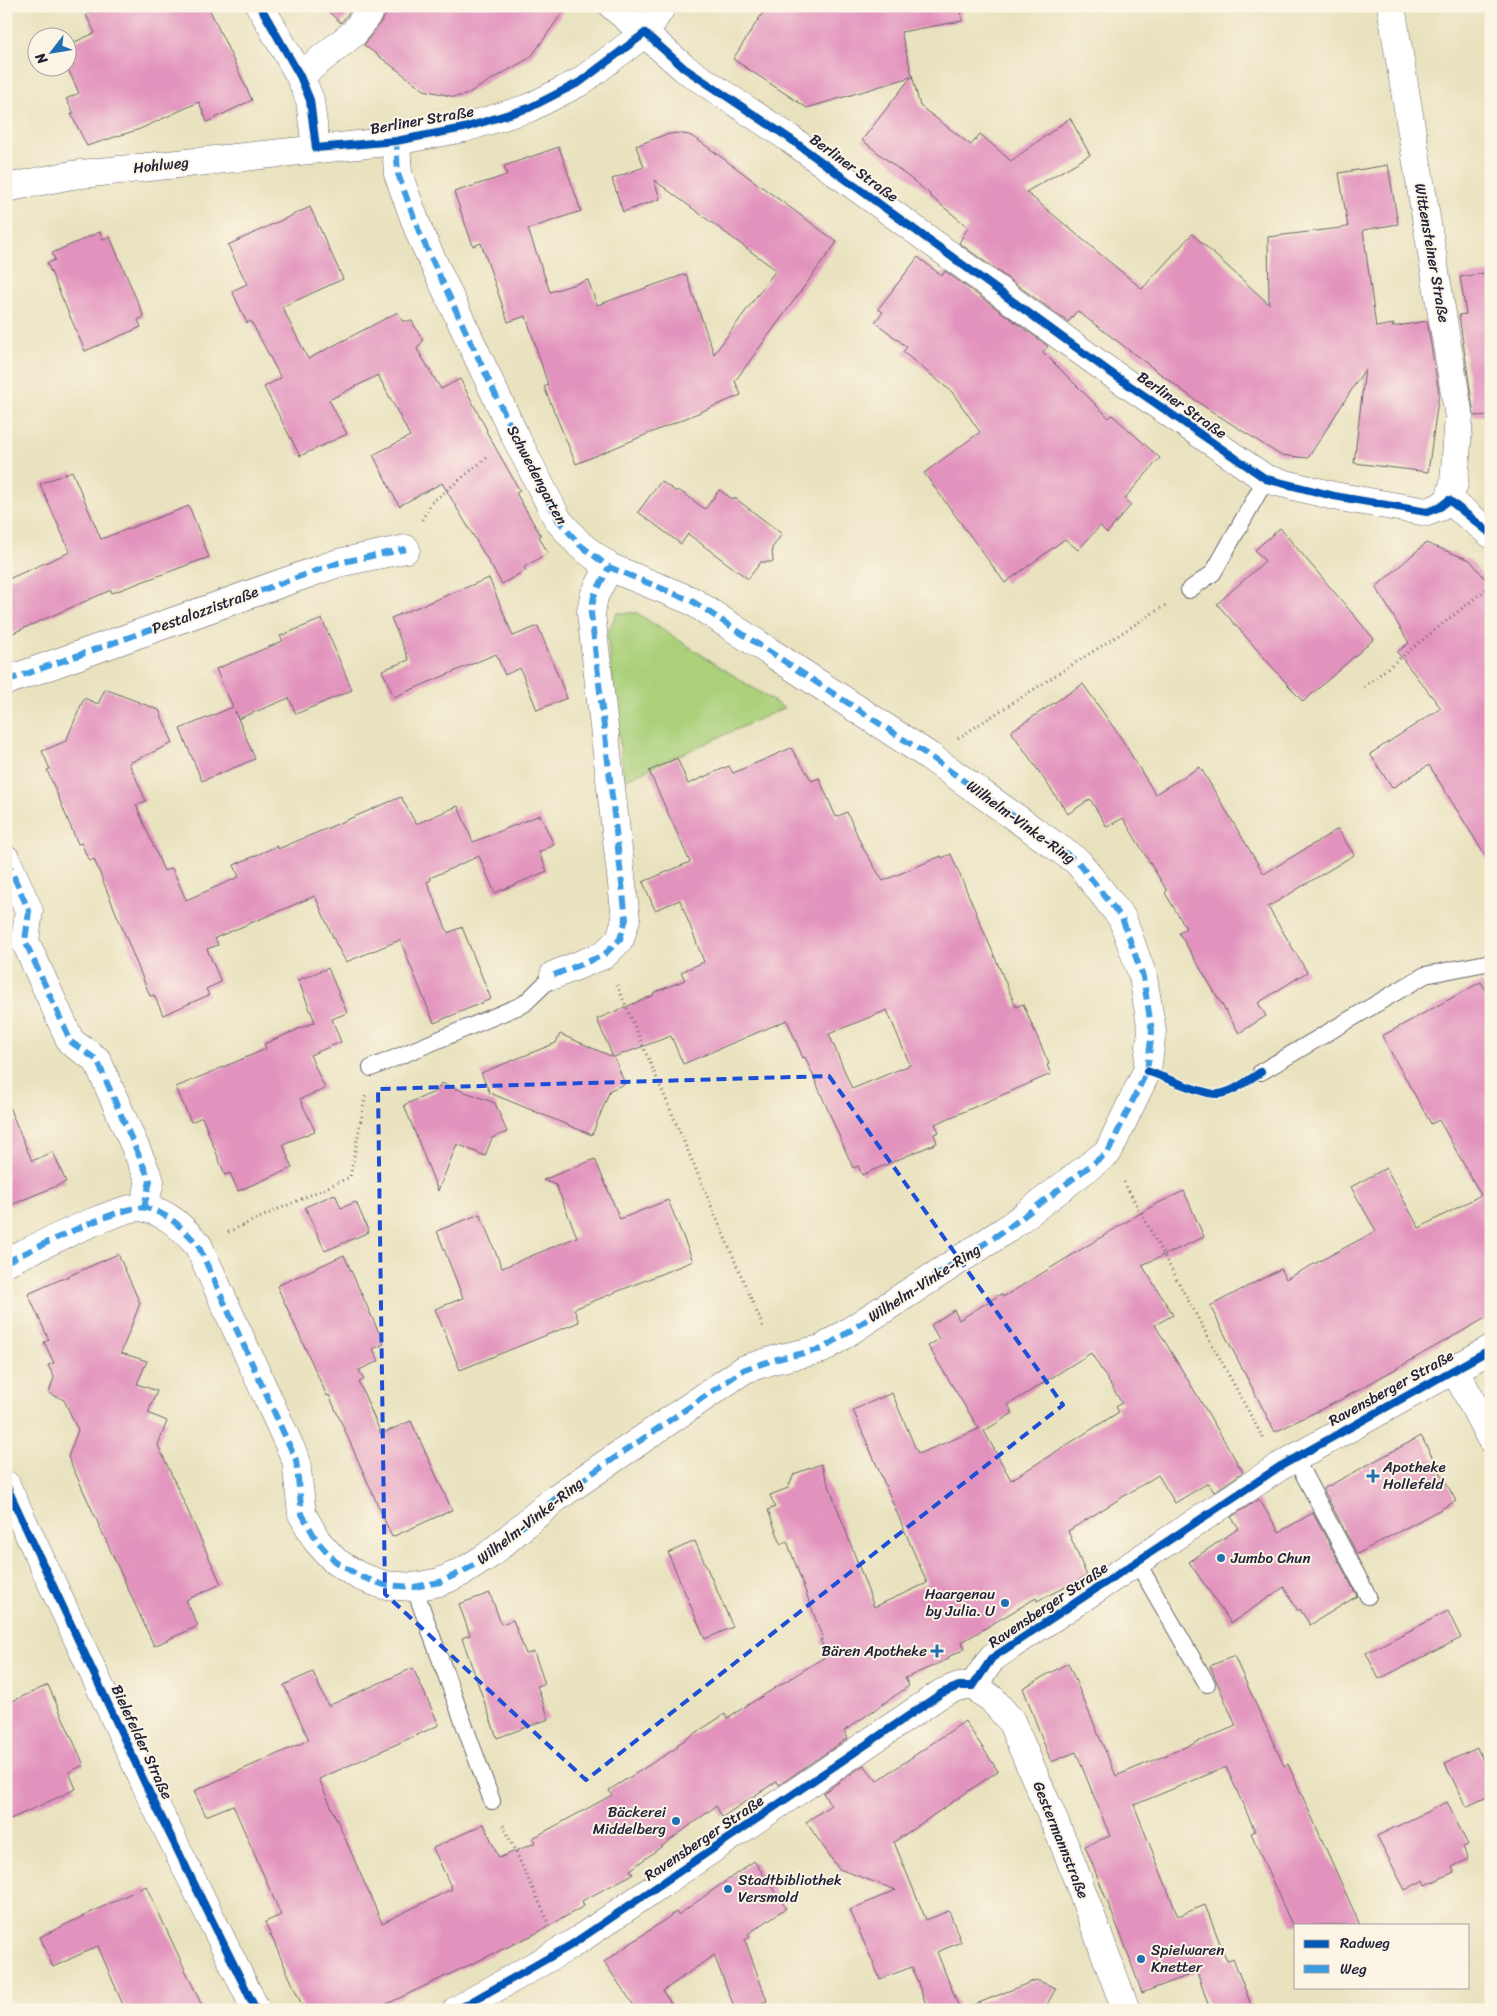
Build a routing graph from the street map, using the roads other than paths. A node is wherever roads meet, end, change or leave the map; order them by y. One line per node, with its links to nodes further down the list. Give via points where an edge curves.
1 (260, 6): 7 (street)
2 (373, 6): 7 (street, via 354,33)
3 (613, 6): 6 (street)
4 (662, 6): 6 (street)
5 (1391, 6): 12 (street, Wittensteiner Straße, via 1460,417 1454,483)
6 (645, 33): 8 (street, Berliner Straße, via 580,82 529,108 464,128); 11 (street, Berliner Straße, via 684,68 790,138 1107,370)
7 (300, 76): 9 (street, via 310,100)
8 (396, 141): 9 (street, Berliner Straße); 15 (street, Schwedengarten, via 398,174 420,234 515,436 558,520 580,545)
9 (316, 148): 10 (street, Hohlweg, via 72,175)
10 (6, 188)
11 (1266, 479): 12 (street, Berliner Straße, via 1334,496 1427,512); 16 (lane, via 1213,573)
12 (1449, 500): 13 (street)
13 (1491, 534)
14 (406, 549): 17 (street, Pestalozzistraße, via 338,563)
15 (609, 567): 20 (street, via 594,596 591,614 626,919 620,939 604,955); 31 (street, Wilhelm-Vinke-Ring, via 692,601 929,756 1078,862 1122,918 1143,977 1152,1031 1147,1071 1108,1152 1007,1229 822,1349 745,1369 556,1498 490,1555 440,1582)
16 (1189, 590)
17 (6, 681)
18 (6, 859): 23 (street, via 29,910 25,940 71,1042 97,1060 150,1181)
19 (1491, 962): 22 (lane, via 1425,974)
20 (554, 975): 21 (lane, via 524,1004)
21 (371, 1068)
22 (1261, 1072)
23 (144, 1207): 24 (street, via 106,1216); 31 (street, Wilhelm-Vinke-Ring, via 175,1221 198,1246 296,1460 302,1514 318,1541 335,1562 358,1576 384,1585)
24 (6, 1262)
25 (1491, 1349): 26 (street, Ravensberger Straße)
26 (1454, 1368): 27 (street); 28 (street, Ravensberger Straße)
27 (1491, 1439)
28 (1287, 1462): 30 (street, Ravensberger Straße); 32 (lane)
29 (6, 1485): 36 (street, Bielefelder Straße, via 150,1794)
30 (1137, 1562): 33 (lane); 34 (street, Ravensberger Straße, via 992,1658)
31 (414, 1587): 35 (lane)
32 (1368, 1596)
33 (1207, 1684)
34 (974, 1686): 37 (street, Ravensberger Straße, via 959,1686 942,1693 565,1948); 38 (street, Gestermannstraße, via 992,1699 1011,1721 1067,1851)
35 (492, 1801)
36 (256, 2010)
37 (457, 2010)
38 (1126, 2010)

